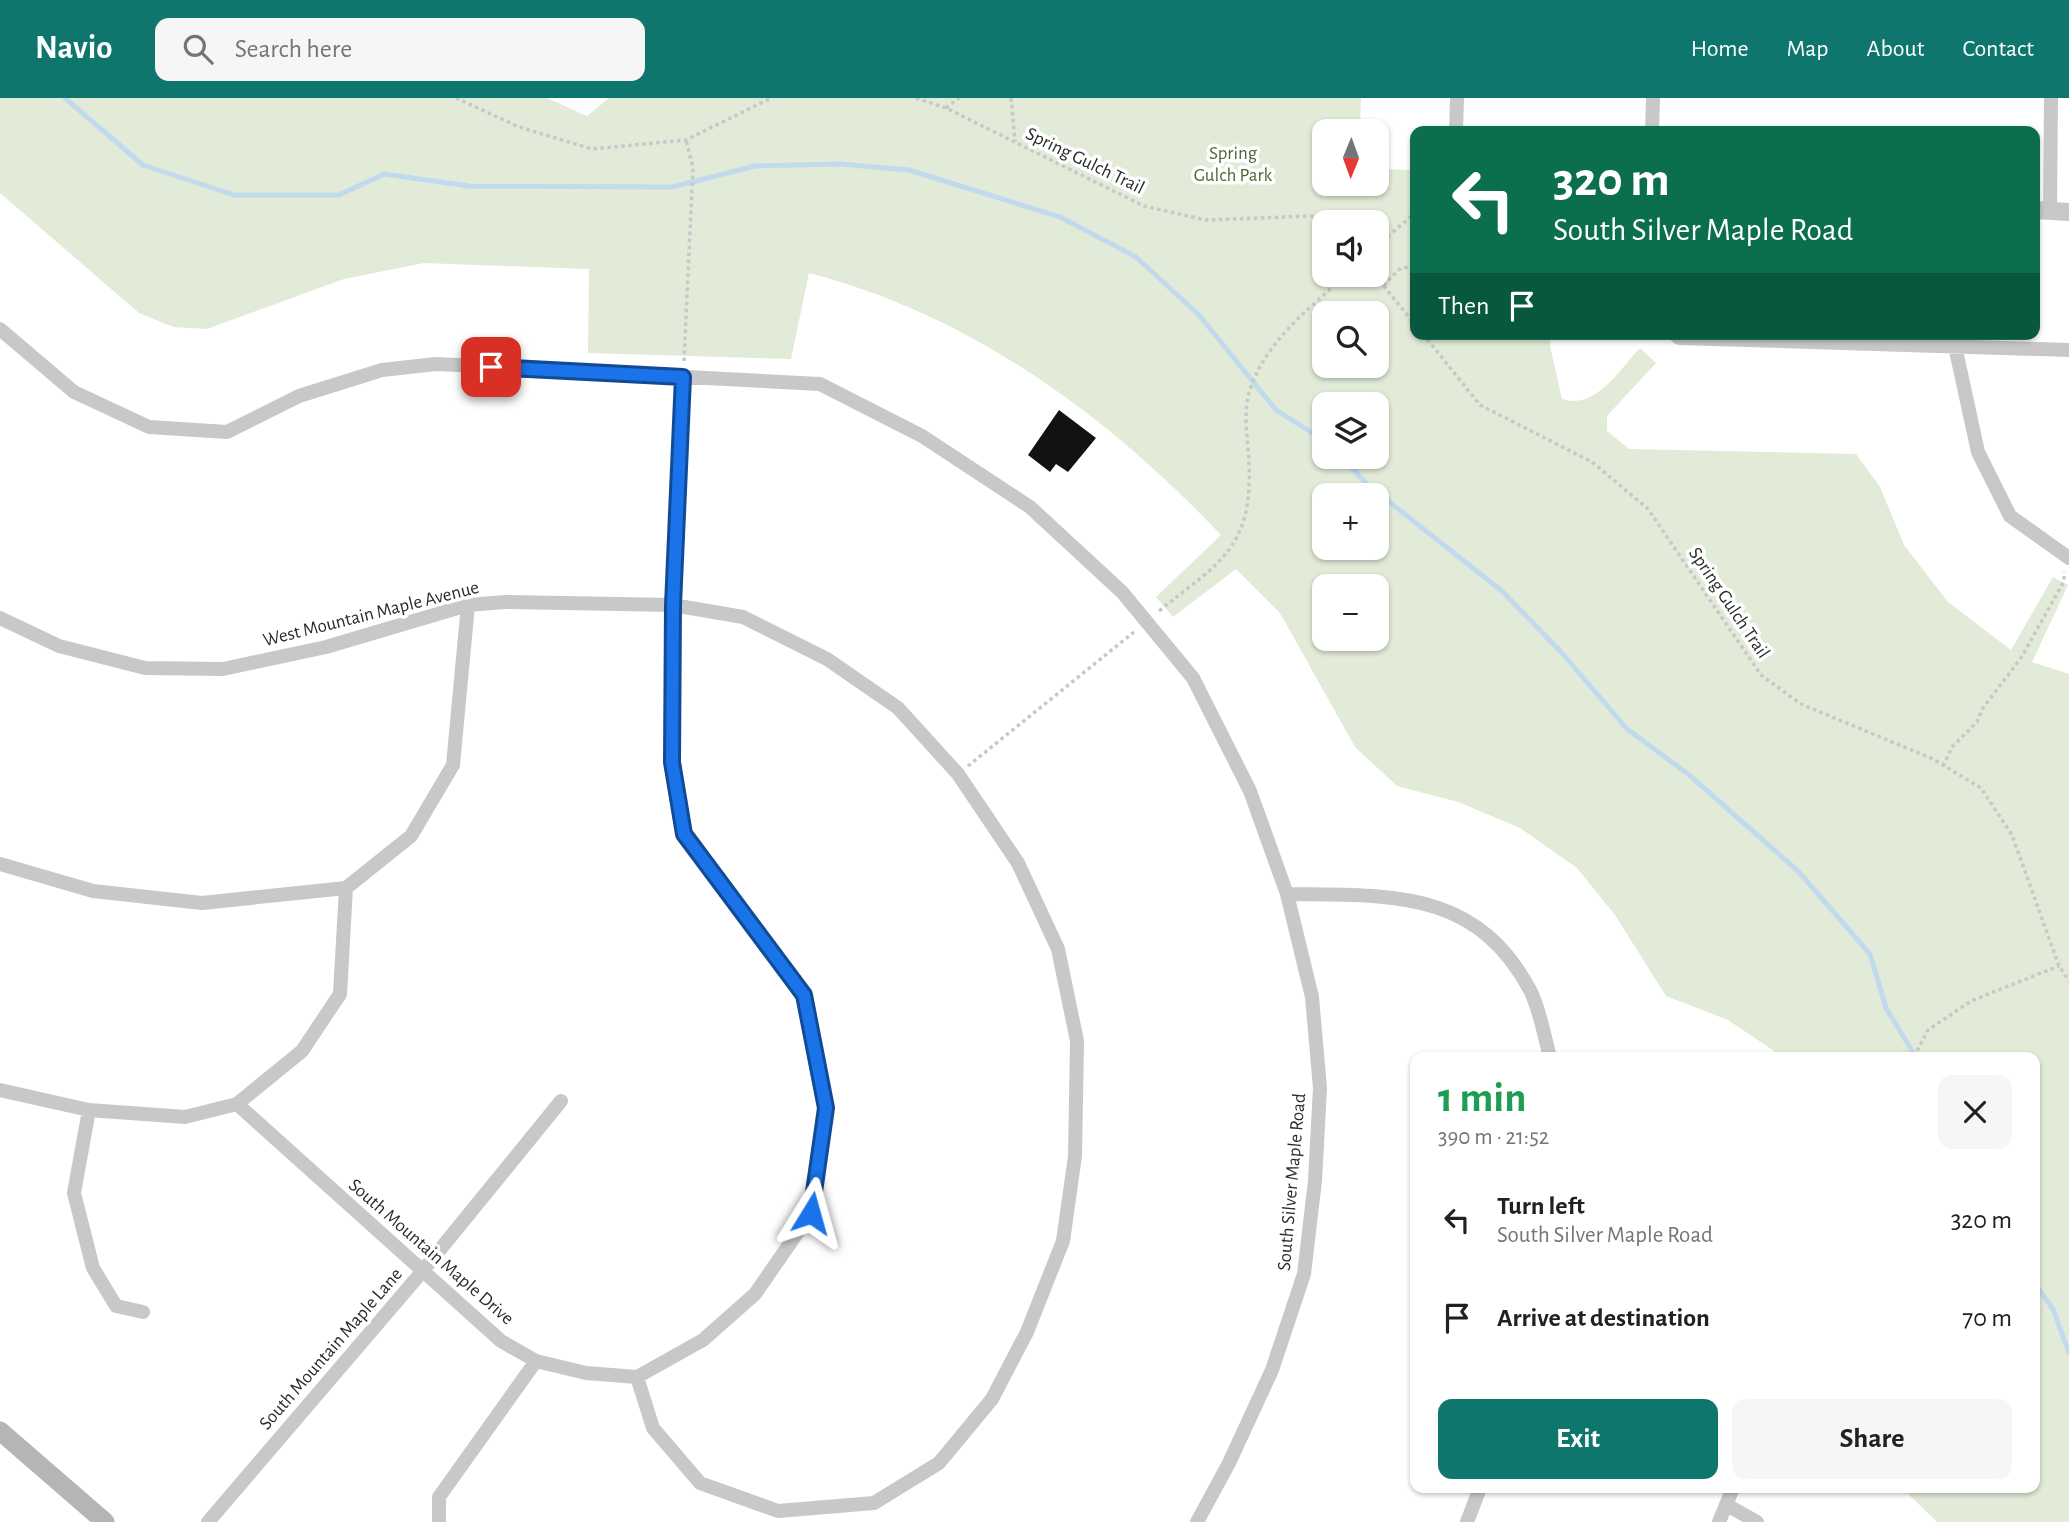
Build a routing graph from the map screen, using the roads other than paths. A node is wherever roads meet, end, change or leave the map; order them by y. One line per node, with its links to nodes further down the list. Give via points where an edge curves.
1 (1457, 98): 4 (street)
2 (1653, 98): 5 (street)
3 (2051, 98): 6 (street)
4 (1456, 126)
5 (1652, 126)
6 (2043, 210): 7 (street)
7 (2069, 212)
8 (0, 329): 12 (street, South Silver Maple Road, via 74,392 149,427 227,432 299,396 382,370 436,364)
9 (1748, 340): 10 (street)
10 (1955, 346): 11 (street); 13 (street, via 1978,452 2010,516)
11 (2069, 350)
12 (683, 377): 15 (street); 19 (street, South Silver Maple Road, via 820,384 922,436 1030,507 1122,592 1193,678 1250,790)
13 (2067, 557)
14 (468, 605): 15 (street, West Mountain Maple Avenue); 16 (street, West Mountain Maple Avenue, via 326,647 223,669 145,668 60,646); 18 (street, via 453,765 411,836)
15 (673, 605): 28 (street, via 672,762 684,834 804,995 826,1108 811,1213 755,1294 702,1340); 28 (street, West Mountain Maple Avenue, via 743,617 827,659 898,708 958,774 1018,863 1058,949 1077,1041 1074,1156 1063,1241 1027,1332 992,1399 939,1463 874,1503 778,1511 700,1483 653,1428)
16 (0, 618)
17 (0, 864): 18 (street, via 93,891 202,903)
18 (346, 888): 23 (street, via 340,994 302,1051)
19 (1287, 894): 20 (street, via 1395,896 1445,909 1498,941 1531,992); 36 (street, South Silver Maple Road, via 1312,997 1320,1088 1304,1274 1272,1370)
20 (1549, 1052)
21 (0, 1090): 24 (street)
22 (561, 1101): 25 (street, South Mountain Maple Lane)
23 (237, 1104): 24 (street, via 184,1117); 25 (street, South Mountain Maple Drive)
24 (89, 1110): 26 (street, via 74,1193 93,1268 116,1306)
25 (421, 1273): 27 (street, South Mountain Maple Drive, via 501,1341); 34 (street, South Mountain Maple Lane)
26 (144, 1312)
27 (536, 1361): 28 (street, South Mountain Maple Drive, via 586,1373); 35 (street, via 439,1497)
28 (636, 1377)
29 (0, 1432): 33 (main road)
30 (1478, 1493): 37 (street)
31 (1731, 1493): 32 (street)
32 (1727, 1505): 38 (street); 39 (street)
33 (105, 1522)
34 (208, 1522)
35 (439, 1522)
36 (1197, 1522)
37 (1467, 1522)
38 (1719, 1522)
39 (1757, 1522)

